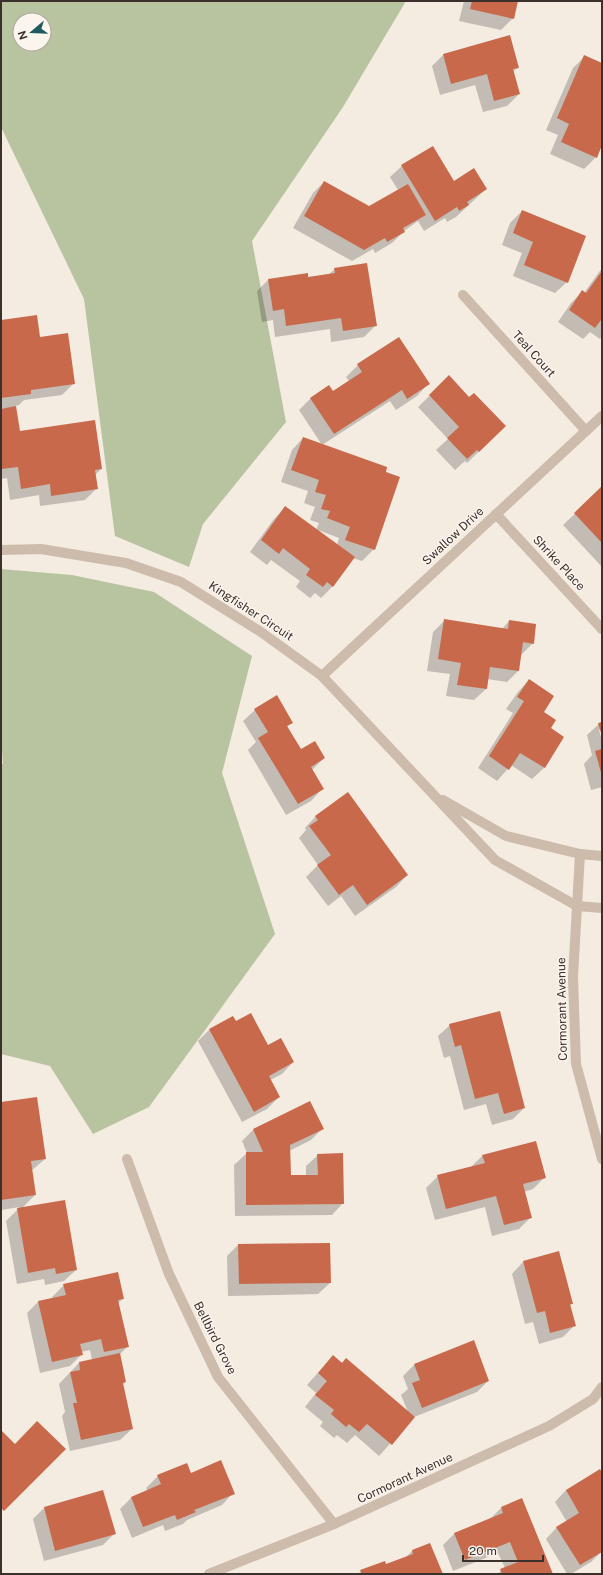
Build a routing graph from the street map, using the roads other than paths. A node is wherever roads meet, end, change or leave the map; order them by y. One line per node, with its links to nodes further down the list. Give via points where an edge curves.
1 (462, 295): 3 (street, Teal Court)
2 (602, 416): 3 (street, Swallow Drive)
3 (586, 431): 4 (street, Swallow Drive)
4 (496, 514): 6 (street, Shrike Place); 7 (street, Swallow Drive)
5 (1, 550): 7 (street, Kingfisher Circuit, via 41,549 126,563 181,582 261,632)
6 (602, 629)
7 (322, 676): 8 (street, Kingfisher Circuit)
8 (434, 795): 9 (street, Kingfisher Circuit, via 506,836); 11 (street, Kingfisher Circuit, via 495,860)
9 (580, 854): 10 (street, Kingfisher Circuit); 11 (street, Cormorant Avenue)
10 (602, 856)
11 (577, 906): 12 (street, Kingfisher Circuit); 14 (street, Cormorant Avenue, via 573,977 576,1064)
12 (602, 908)
13 (127, 1159): 16 (street, Bellbird Grove, via 169,1274 218,1377)
14 (602, 1159)
15 (602, 1387): 16 (street, Cormorant Avenue, via 593,1399 549,1426)
16 (334, 1524): 17 (street, Cormorant Avenue)
17 (209, 1574)

